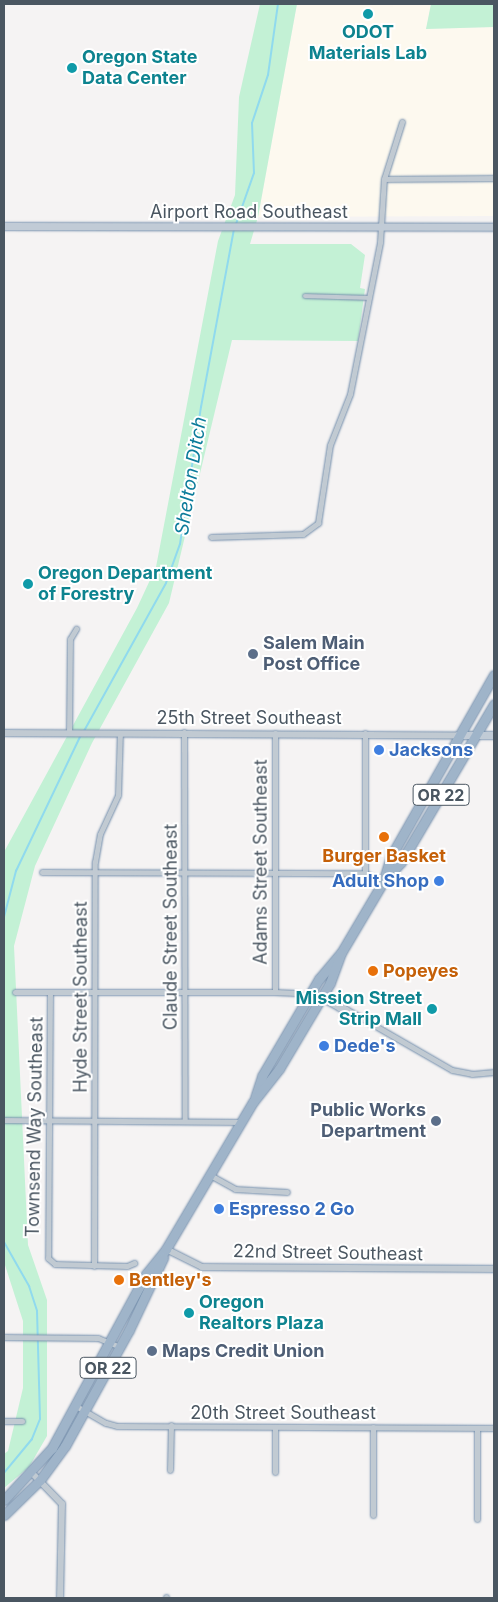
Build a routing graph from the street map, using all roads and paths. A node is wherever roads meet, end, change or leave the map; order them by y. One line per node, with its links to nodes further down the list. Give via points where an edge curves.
1 (402, 122): 3 (street)
2 (494, 178): 3 (street)
3 (384, 179): 5 (street)
4 (4, 226): 5 (main road, Airport Road Southeast)
5 (382, 227): 6 (main road, Airport Road Southeast); 8 (street)
6 (494, 227)
7 (305, 296): 8 (street)
8 (369, 298): 9 (street, via 350,394 330,445 318,523 303,534)
9 (210, 537)
10 (76, 629): 15 (street, via 70,638)
11 (494, 675): 19 (highway, OR 22)
12 (494, 704): 20 (highway, OR 22)
13 (184, 732): 16 (street, 25th Street Southeast); 17 (street, 25th Street Southeast); 24 (street, Claude Street Southeast)
14 (4, 733): 15 (street, 25th Street Southeast)
15 (69, 733): 16 (street, 25th Street Southeast)
16 (120, 733): 23 (street, Hyde Street Southeast, via 118,795 97,844)
17 (276, 733): 18 (street, 25th Street Southeast); 25 (street, Adams Street Southeast)
18 (365, 733): 19 (street, 25th Street Southeast); 26 (street)
19 (458, 735): 20 (main road, 25th Street Southeast); 27 (highway, OR 22, via 391,856)
20 (476, 735): 21 (main road, 25th Street Southeast); 27 (highway, OR 22, via 401,862)
21 (494, 735)
22 (42, 872): 23 (street)
23 (95, 873): 24 (street); 31 (street, Hyde Street Southeast)
24 (185, 873): 25 (street); 32 (street, Claude Street Southeast)
25 (275, 873): 26 (street); 33 (street, Adams Street Southeast)
26 (365, 873): 27 (street)
27 (383, 882): 28 (highway, OR 22)
28 (341, 953): 34 (highway, OR 22); 35 (highway, OR 22)
29 (15, 992): 30 (street)
30 (50, 992): 31 (street); 40 (street, Townsend Way Southeast)
31 (94, 992): 32 (street); 41 (street, Hyde Street Southeast)
32 (186, 992): 33 (street); 42 (street, Claude Street Southeast)
33 (275, 992): 35 (street, via 296,993)
34 (323, 995): 36 (highway, OR 22); 37 (street, via 452,1070 472,1074)
35 (307, 999): 36 (highway, via 310,1005); 38 (highway, OR 22, via 262,1076)
36 (302, 1030): 38 (highway, OR 22, via 271,1082)
37 (494, 1072)
38 (253, 1102): 43 (highway, OR 22)
39 (4, 1120): 40 (street)
40 (48, 1121): 41 (street); 48 (street, Townsend Way Southeast, via 50,1262)
41 (94, 1121): 42 (street); 48 (street, Hyde Street Southeast)
42 (185, 1121): 43 (street)
43 (240, 1122): 44 (highway, OR 22)
44 (210, 1175): 45 (street, via 235,1189); 46 (highway, OR 22)
45 (287, 1192)
46 (166, 1249): 49 (street, 22nd Street Southeast, via 202,1267); 51 (highway, OR 22, via 146,1274); 52 (highway, OR 22, via 154,1282)
47 (134, 1263): 48 (street)
48 (94, 1266)
49 (494, 1270)
50 (4, 1337): 51 (street, via 98,1338)
51 (109, 1342): 52 (street); 53 (highway, OR 22)
52 (120, 1347): 54 (highway, OR 22)
53 (76, 1406): 54 (street, 20th Street Southeast); 63 (highway, OR 22, via 52,1448)
54 (85, 1411): 57 (street, 20th Street Southeast, via 112,1425); 65 (highway, OR 22)
55 (4, 1421): 56 (street)
56 (22, 1421)
57 (171, 1425): 58 (street, 20th Street Southeast); 62 (street)
58 (275, 1427): 59 (street, 20th Street Southeast); 64 (street)
59 (374, 1427): 60 (street, 20th Street Southeast); 68 (street)
60 (477, 1428): 61 (street, 20th Street Southeast); 69 (street)
61 (494, 1428)
62 (170, 1470)
63 (32, 1472): 65 (street); 66 (highway, OR 22)
64 (275, 1472)
65 (40, 1480): 67 (highway, OR 22); 70 (street, via 62,1504)
66 (4, 1500)
67 (4, 1515)
68 (373, 1515)
69 (477, 1519)
70 (60, 1598)

